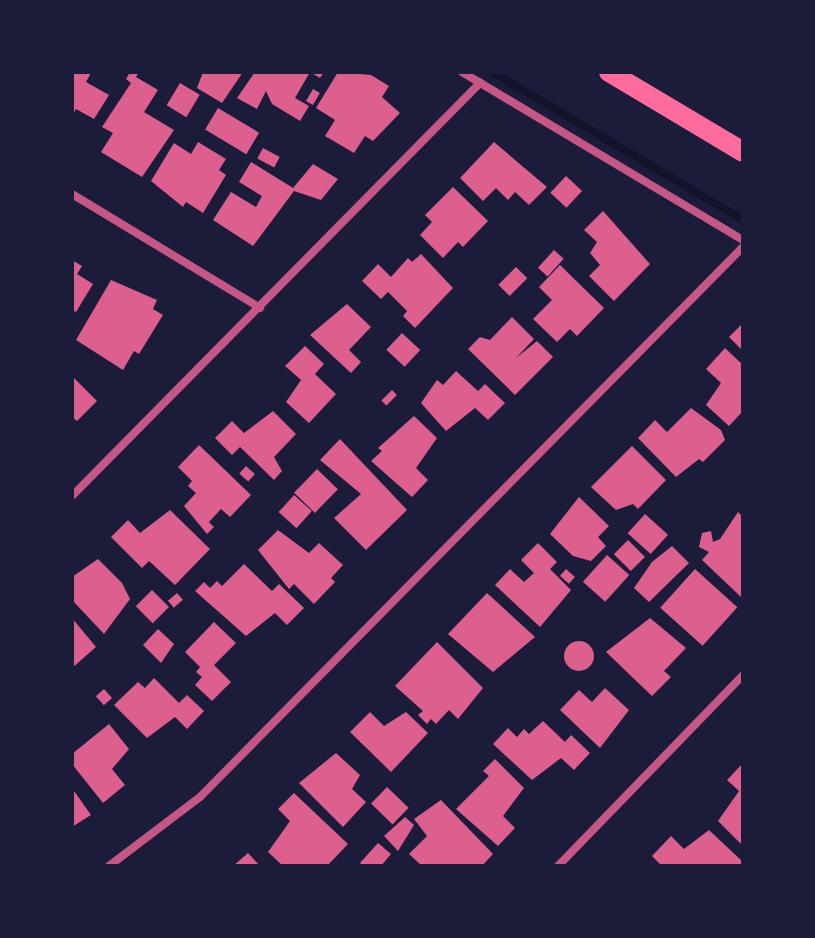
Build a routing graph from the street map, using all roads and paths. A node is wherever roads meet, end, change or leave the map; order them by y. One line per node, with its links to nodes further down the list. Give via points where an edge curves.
1 (462, 72): 3 (street)
2 (611, 72): 4 (main road)
3 (480, 83): 6 (street); 8 (street)
4 (743, 152)
5 (72, 194): 8 (street)
6 (743, 240)
7 (743, 247): 11 (street, via 200,797)
8 (260, 308): 9 (street)
9 (72, 496)
10 (743, 675): 12 (street)
11 (109, 866)
12 (558, 866)

